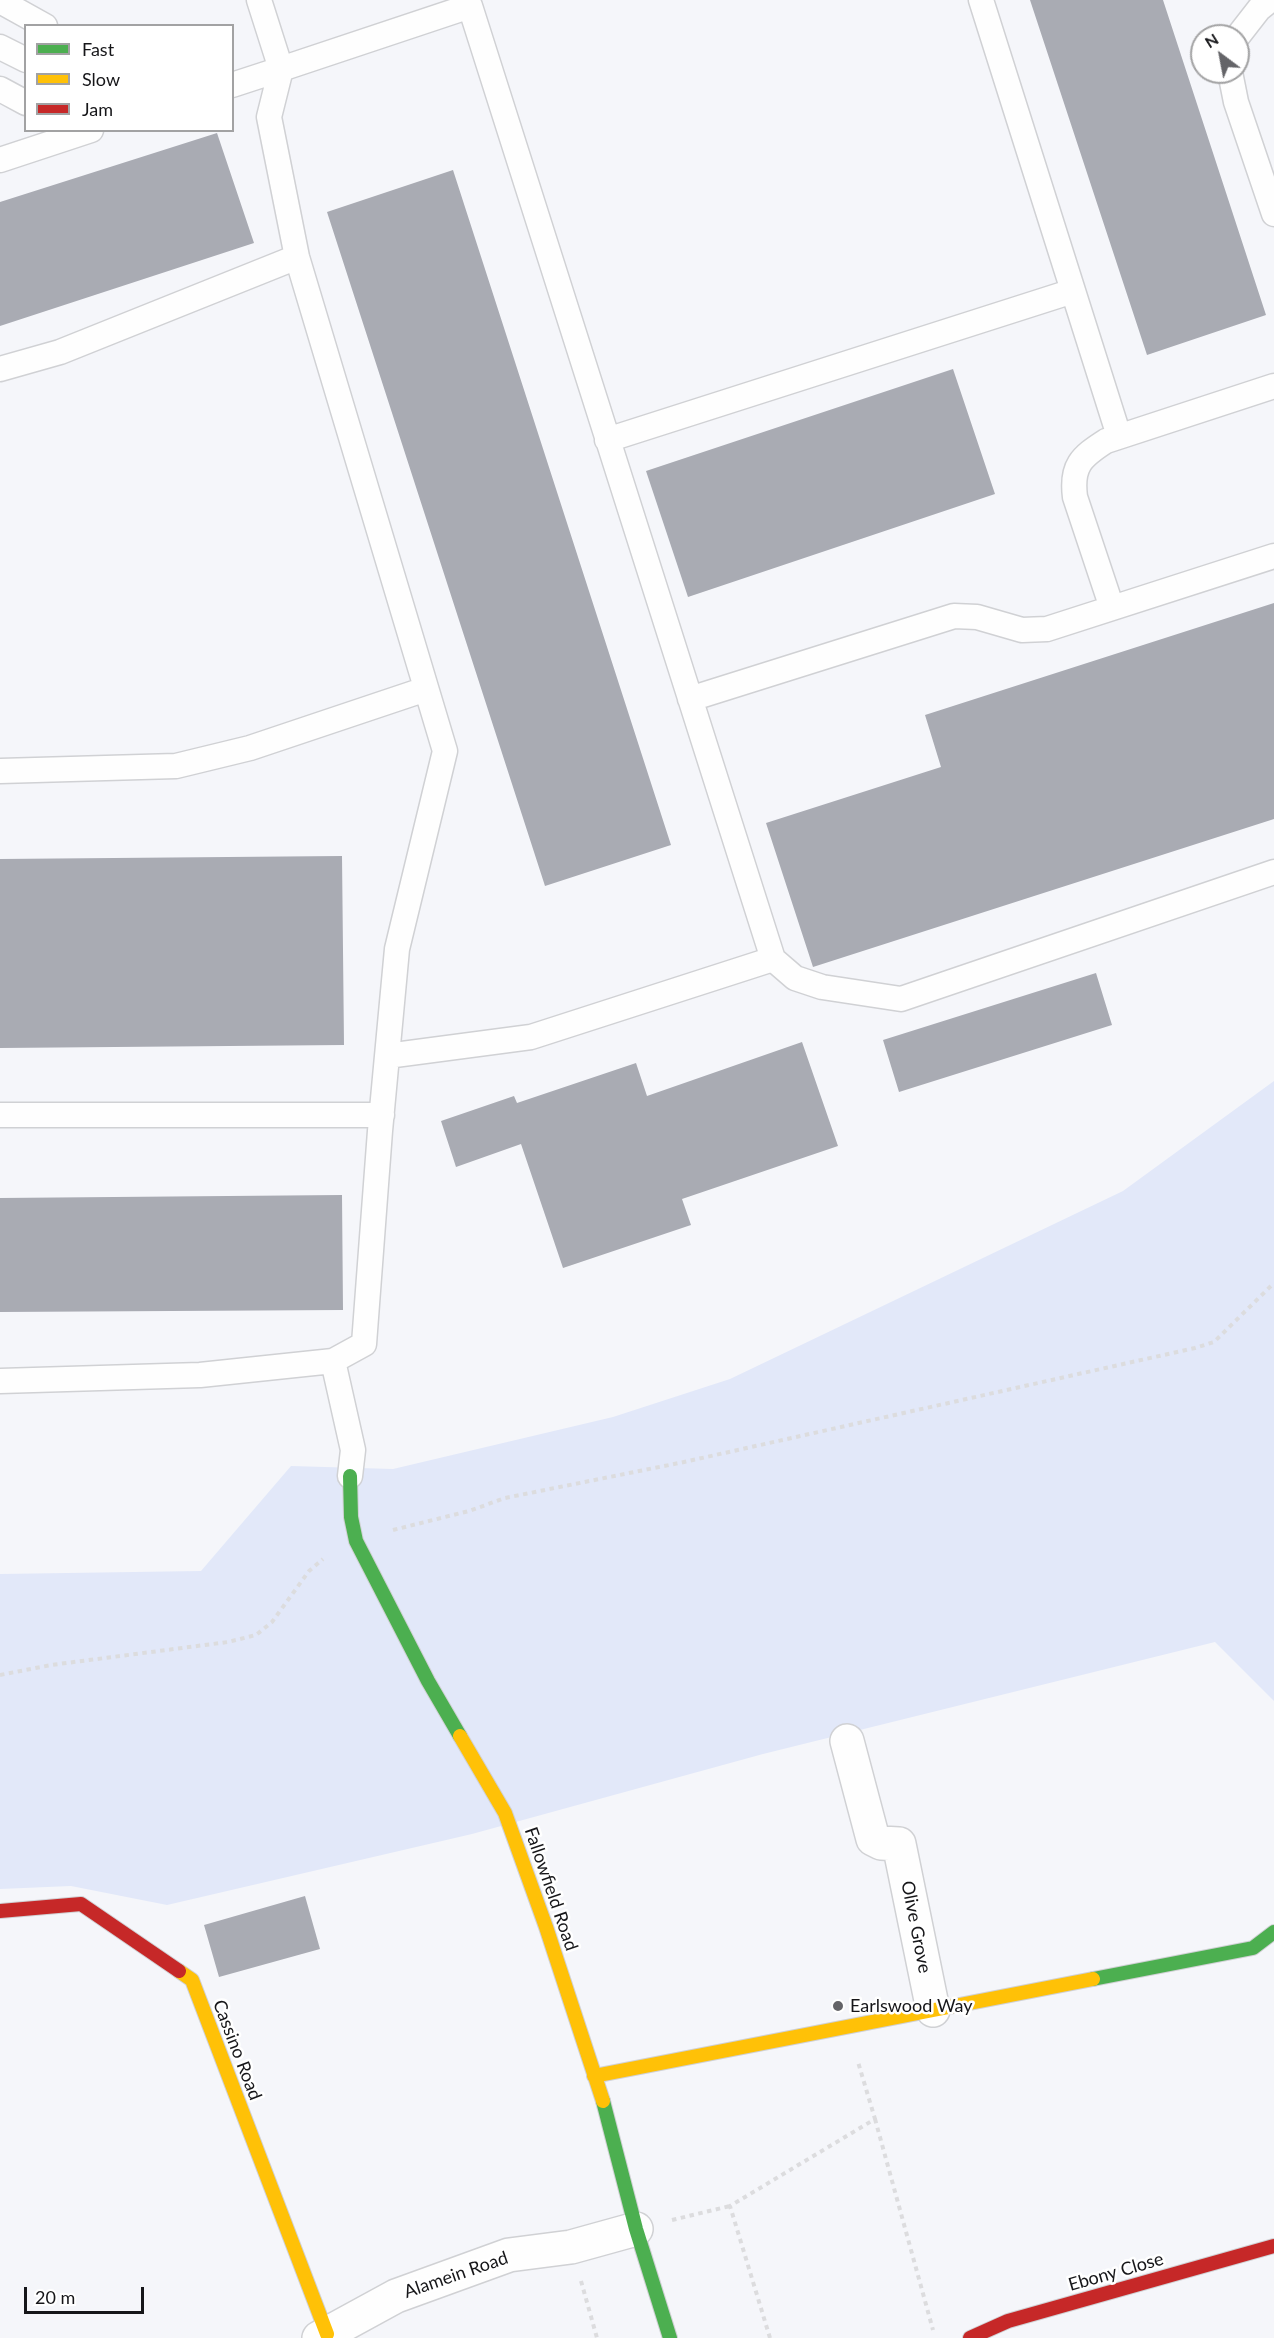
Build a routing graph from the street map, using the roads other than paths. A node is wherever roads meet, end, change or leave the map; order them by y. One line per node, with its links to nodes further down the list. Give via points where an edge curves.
1 (259, 0): 10 (lane)
2 (981, 0): 20 (lane)
3 (1270, 0): 7 (lane)
4 (0, 1): 6 (lane)
5 (479, 3): 10 (lane); 24 (lane)
6 (41, 24)
7 (1247, 24)
8 (0, 47): 9 (lane)
9 (24, 59)
10 (281, 69): 11 (lane); 19 (lane, via 269,117)
11 (234, 84)
12 (1232, 84): 18 (lane)
13 (0, 89): 14 (lane)
14 (24, 102)
15 (81, 132): 17 (lane)
16 (0, 141): 17 (lane)
17 (11, 156)
18 (1274, 214)
19 (297, 256): 21 (lane, via 60,352); 27 (lane)
20 (1073, 291): 23 (lane); 24 (lane)
21 (0, 369)
22 (1274, 386): 23 (lane)
23 (1119, 436): 26 (lane, via 1091,450 1080,461 1073,479 1075,497)
24 (607, 440): 28 (lane)
25 (1274, 556): 26 (lane)
26 (1112, 608): 28 (lane, via 1047,629 1022,630 977,617 954,616)
27 (426, 689): 29 (lane, via 250,748 176,766); 32 (lane, via 445,751 397,949)
28 (690, 699): 31 (lane)
29 (0, 771)
30 (1274, 872): 31 (lane, via 901,999 822,987 795,978)
31 (773, 959): 32 (lane, via 531,1037)
32 (387, 1056): 34 (lane)
33 (0, 1115): 34 (lane)
34 (382, 1115): 35 (lane, via 364,1344)
35 (333, 1361): 36 (lane, via 200,1374); 37 (lane, via 353,1450)
36 (0, 1381)
37 (350, 1476): 42 (street, Fallowfield Road, via 356,1541 428,1681 506,1813)
38 (847, 1740): 41 (street, Olive Grove, via 873,1839 899,1844)
39 (0, 1911): 45 (street, Cassino Road, via 81,1904 192,1980)
40 (1274, 1932): 41 (street, via 1253,1948)
41 (933, 2010): 42 (street)
42 (594, 2076): 43 (street, Fallowfield Road)
43 (636, 2229): 45 (street, Alamein Road, via 571,2247 509,2255 396,2296); 46 (street, Fallowfield Road)
44 (1274, 2246): 47 (street, Ebony Close, via 1008,2321)
45 (323, 2336)
46 (670, 2338)
47 (970, 2338)

